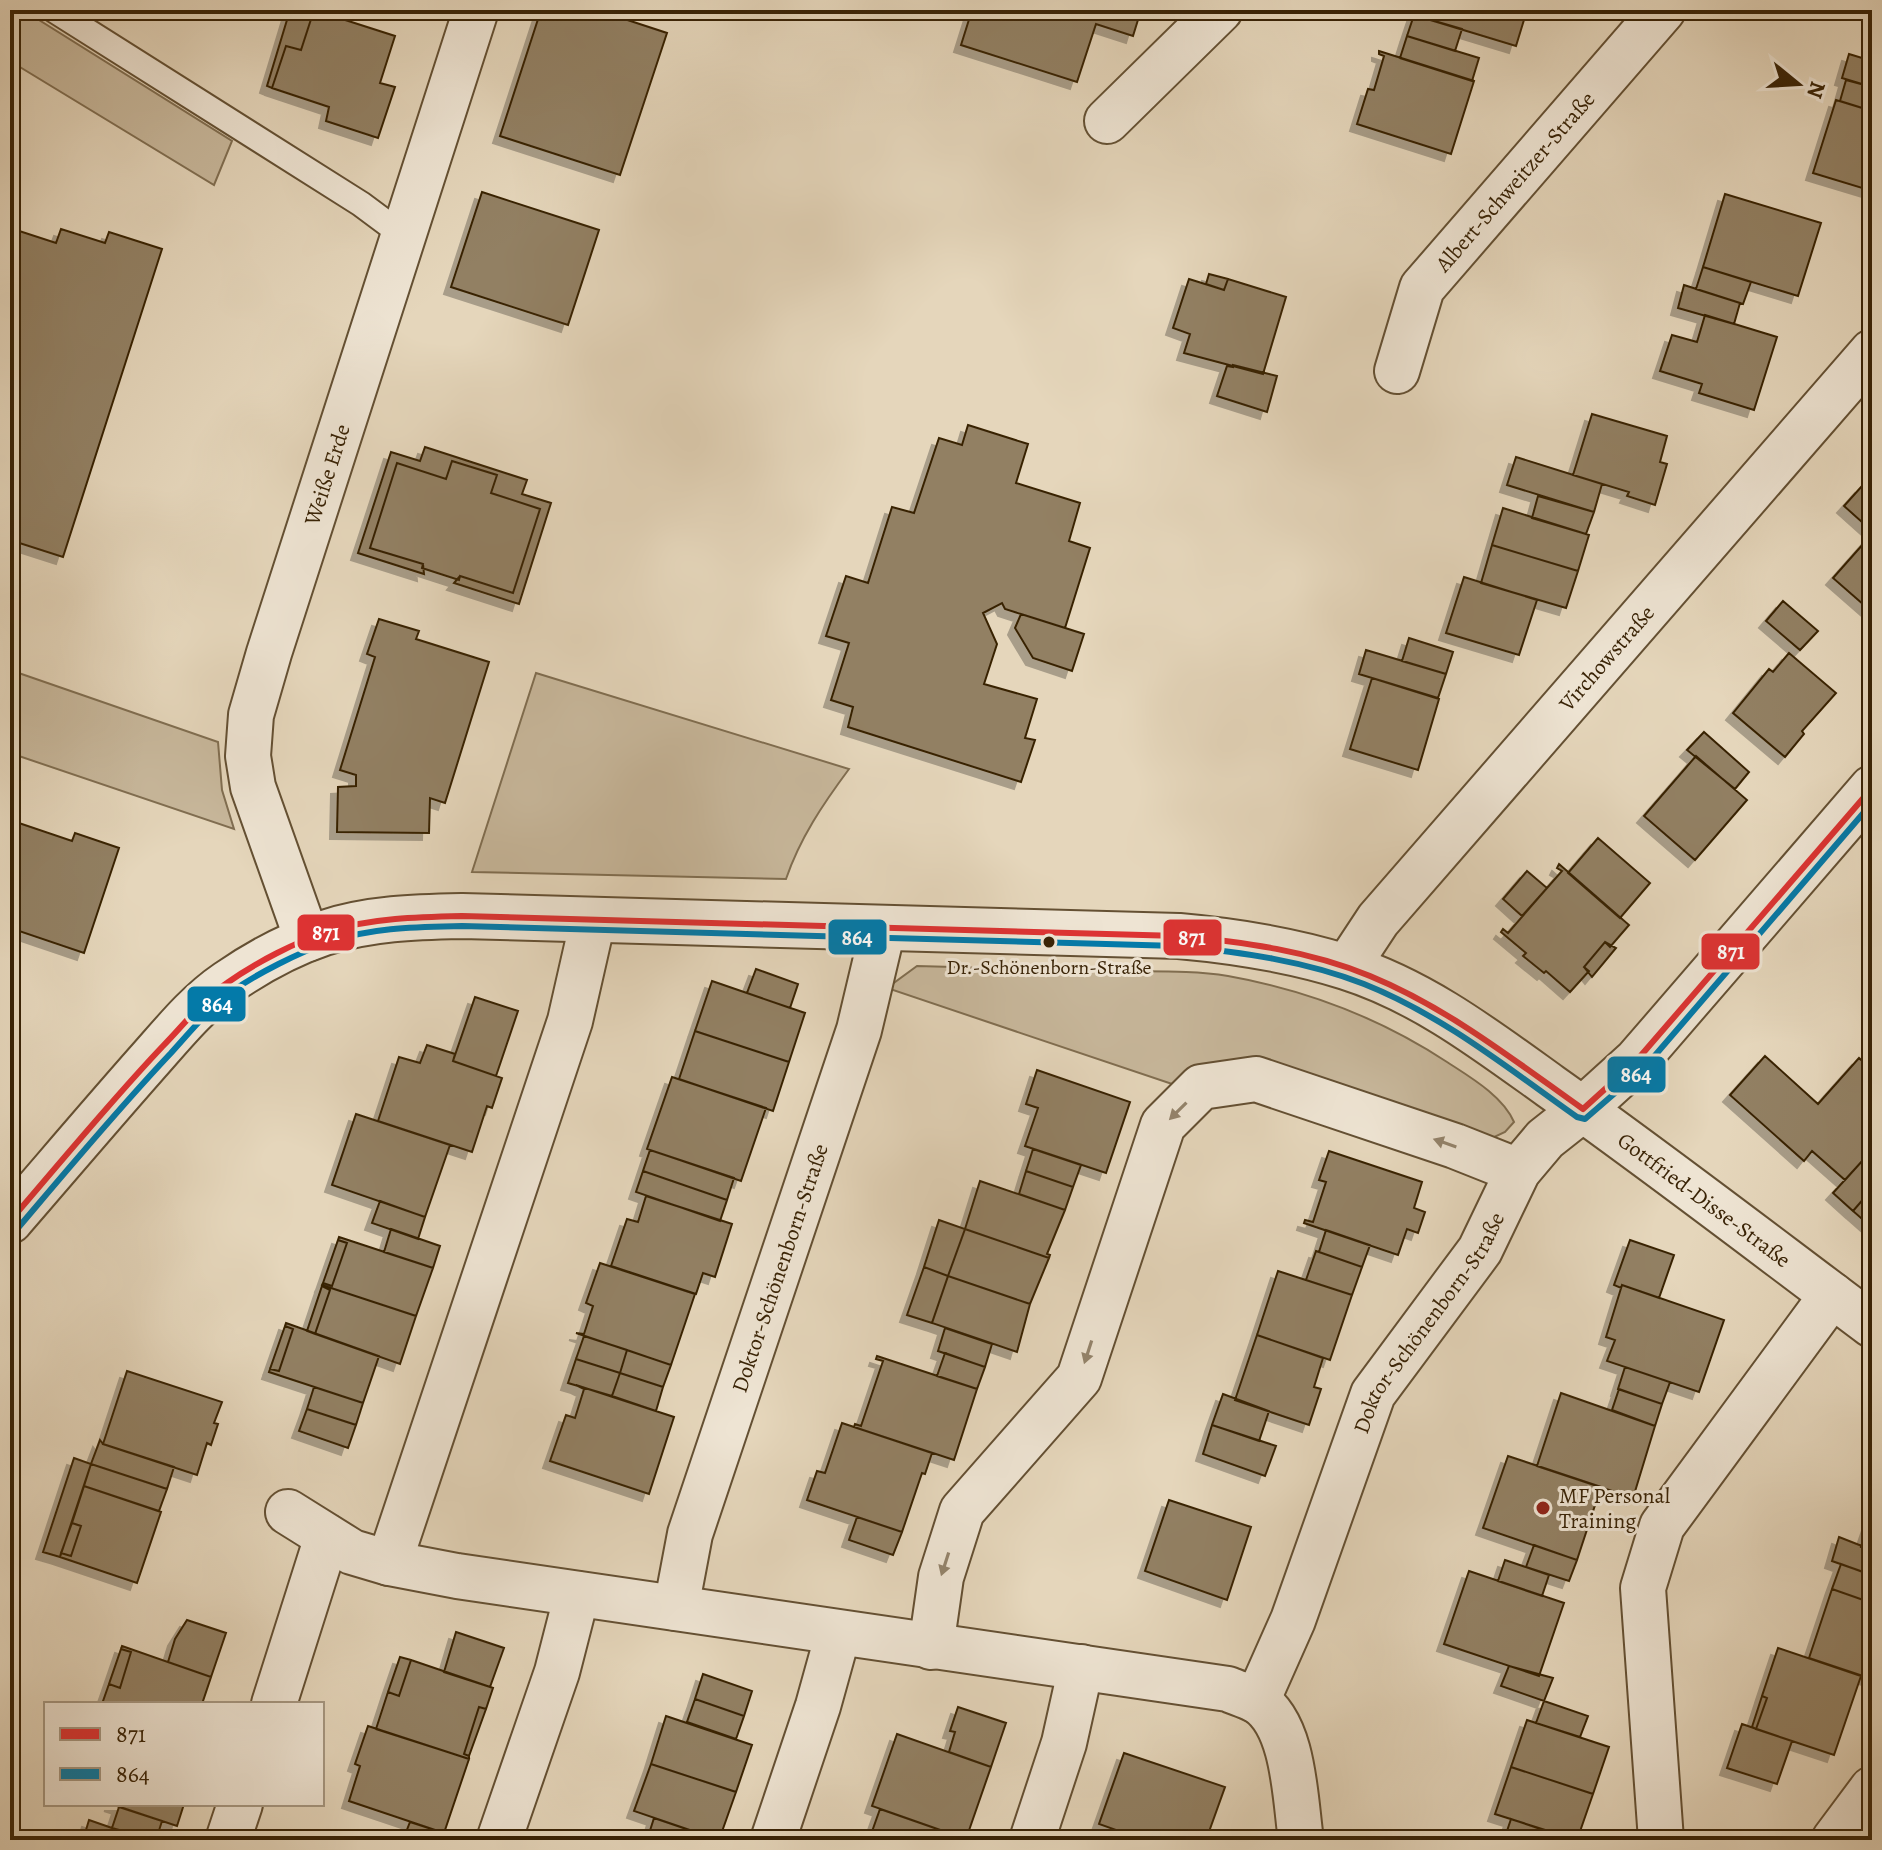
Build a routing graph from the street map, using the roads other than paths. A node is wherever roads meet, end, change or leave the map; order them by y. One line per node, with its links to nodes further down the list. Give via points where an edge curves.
1 (54, 10): 6 (lane)
2 (476, 10): 6 (street, Weiße Erde)
3 (1220, 10): 5 (street)
4 (1663, 10): 8 (street, Albert-Schweitzer-Straße, via 1422,288)
5 (1107, 121)
6 (404, 236): 12 (street, Weiße Erde, via 251,715 248,756 253,787)
7 (1872, 352): 13 (street, Virchowstraße, via 1378,920)
8 (1397, 371)
9 (1872, 788): 14 (street, Doktor-Schönenborn-Straße, via 1637,1060)
10 (593, 920): 11 (street, Gottfried-Disse-Straße); 12 (street, Gottfried-Disse-Straße, via 408,917 361,923); 21 (street, via 570,1021)
11 (883, 929): 13 (street, Gottfried-Disse-Straße, via 1179,936 1273,949); 23 (street, Doktor-Schönenborn-Straße, via 859,1030 690,1534)
12 (307, 939): 16 (street, Gottfried-Disse-Straße, via 227,983 206,1001)
13 (1347, 967): 14 (street, Gottfried-Disse-Straße, via 1431,1005)
14 (1583, 1109): 15 (street, Doktor-Schönenborn-Straße, via 1545,1139); 17 (street, Gottfried-Disse-Straße)
15 (1518, 1171): 25 (street, one-way to 25, via 1256,1079 1201,1087 1163,1125 1079,1378 962,1511 941,1577); 27 (street, Doktor-Schönenborn-Straße, via 1480,1250 1373,1394 1293,1620)
16 (10, 1221)
17 (1832, 1295): 18 (street, Gottfried-Disse-Straße); 36 (street, via 1662,1526 1654,1551 1643,1588)
18 (1872, 1325)
19 (288, 1512): 20 (street)
20 (327, 1537): 21 (street, via 352,1552); 28 (street)
21 (389, 1563): 22 (street)
22 (577, 1594): 23 (street); 32 (street, via 557,1672)
23 (676, 1608): 24 (street)
24 (838, 1634): 25 (street); 33 (street)
25 (931, 1647): 26 (street)
26 (1081, 1667): 27 (street, via 1228,1689); 34 (street, via 1064,1743)
27 (1257, 1701): 35 (street, via 1286,1741)
28 (275, 1702)
29 (1872, 1789): 37 (street)
30 (239, 1806): 31 (street)
31 (228, 1840)
32 (499, 1840)
33 (773, 1840)
34 (1032, 1840)
35 (1301, 1840)
36 (1661, 1840)
37 (1834, 1840)

